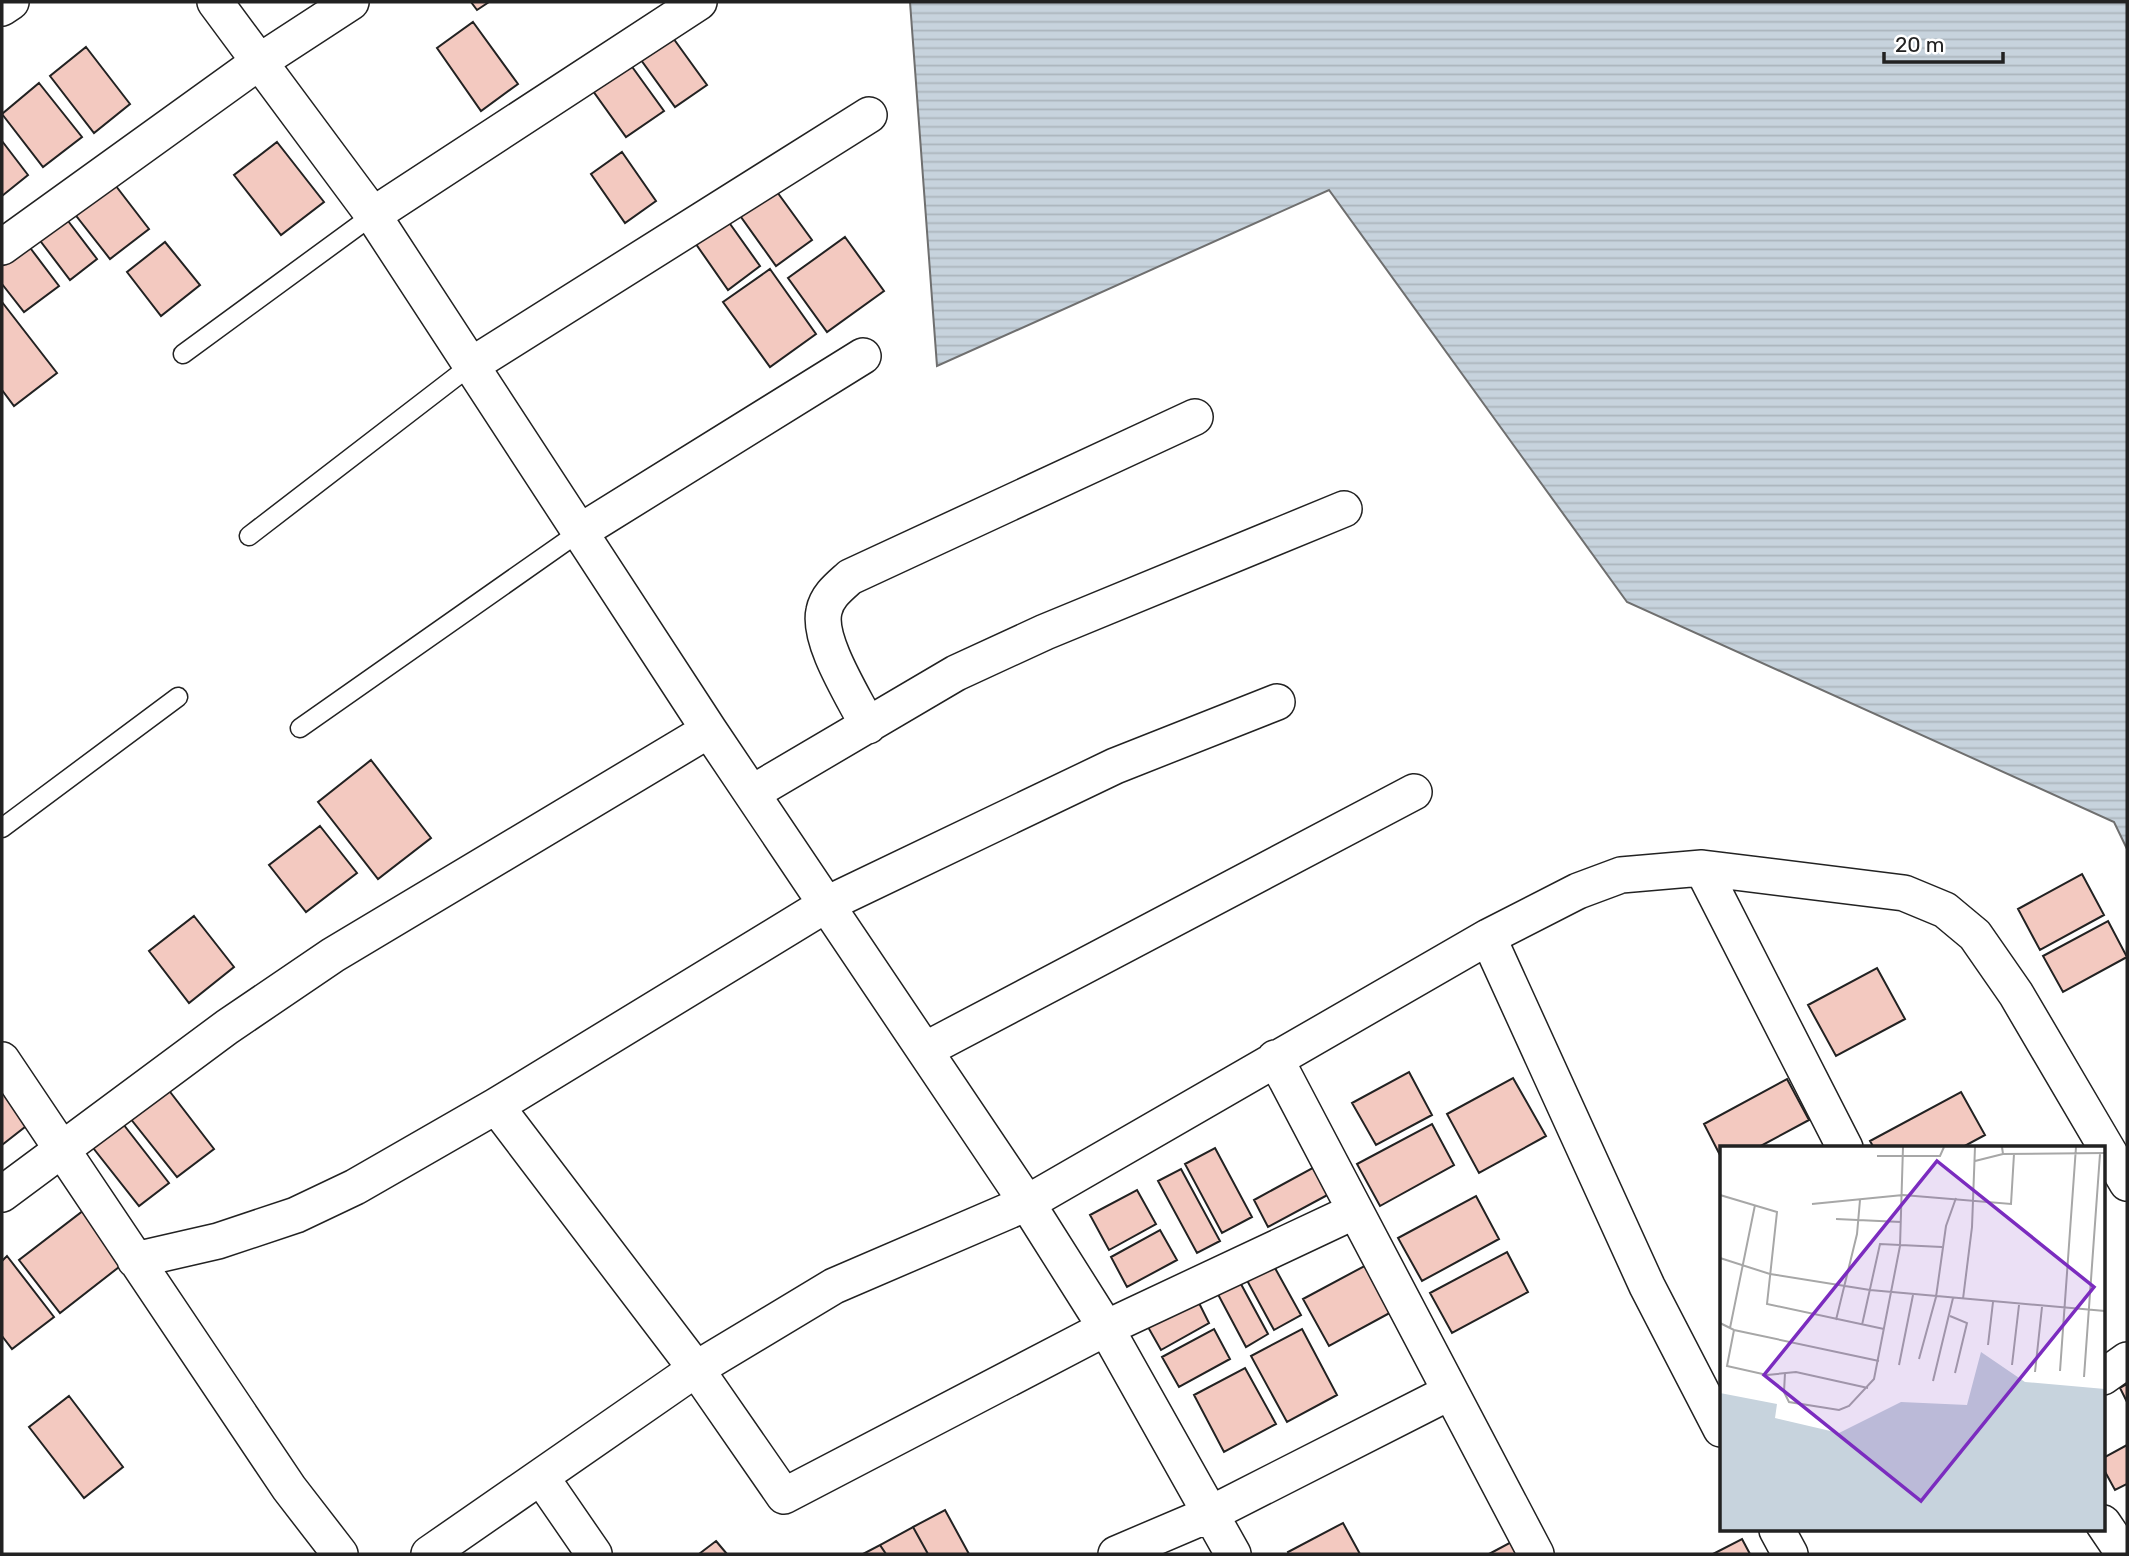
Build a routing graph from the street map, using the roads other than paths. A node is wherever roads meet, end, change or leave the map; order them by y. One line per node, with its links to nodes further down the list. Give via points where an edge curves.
1 (10, 2): 5 (street)
2 (215, 2): 6 (street)
3 (351, 2): 6 (street)
4 (699, 2): 8 (street)
5 (2, 8)
6 (259, 62): 8 (street); 9 (street)
7 (869, 115): 12 (street)
8 (373, 215): 10 (lane); 12 (street)
9 (2, 247)
10 (183, 354)
11 (863, 356): 15 (street)
12 (470, 366): 15 (street); 16 (lane)
13 (1195, 417): 19 (street, via 850,577 834,591 824,612 825,641)
14 (1344, 509): 19 (street, via 1045,632 956,673)
15 (578, 533): 20 (lane); 21 (street)
16 (249, 536)
17 (178, 697): 24 (lane)
18 (1278, 702): 26 (street, via 1115,766)
19 (868, 726): 23 (street)
20 (300, 729)
21 (709, 730): 23 (street); 33 (street, via 333,955)
22 (1413, 792): 28 (street)
23 (752, 793): 26 (street)
24 (2, 828)
25 (1702, 868): 27 (street, via 1621,876 1578,891); 32 (street); 34 (street, via 1904,893 1945,909 1975,935 2015,995)
26 (827, 904): 28 (street); 31 (street)
27 (1488, 937): 29 (street); 44 (street, via 1647,1286)
28 (925, 1050): 36 (street)
29 (1275, 1058): 36 (street); 37 (street)
30 (2, 1060): 33 (street)
31 (496, 1106): 38 (street, via 355,1187 296,1215 218,1241); 41 (street)
32 (1843, 1146)
33 (62, 1150): 35 (street); 38 (street)
34 (2127, 1183)
35 (2, 1194)
36 (1027, 1203): 39 (street); 41 (street, via 834,1286)
37 (1355, 1211): 39 (street); 43 (street)
38 (135, 1260): 49 (street, via 289,1488)
39 (1106, 1328): 41 (street, via 784,1496); 46 (street)
40 (2127, 1360): 42 (street)
41 (696, 1369): 45 (street)
42 (2104, 1376)
43 (1450, 1392): 46 (street); 54 (street)
44 (1720, 1427)
45 (541, 1477): 50 (street); 51 (street)
46 (1210, 1514): 52 (street); 53 (street)
47 (2104, 1524): 56 (street)
48 (1778, 1532): 55 (street)
49 (340, 1554)
50 (429, 1554)
51 (594, 1554)
52 (1116, 1554)
53 (1233, 1554)
54 (1536, 1554)
55 (1790, 1554)
56 (2124, 1554)

